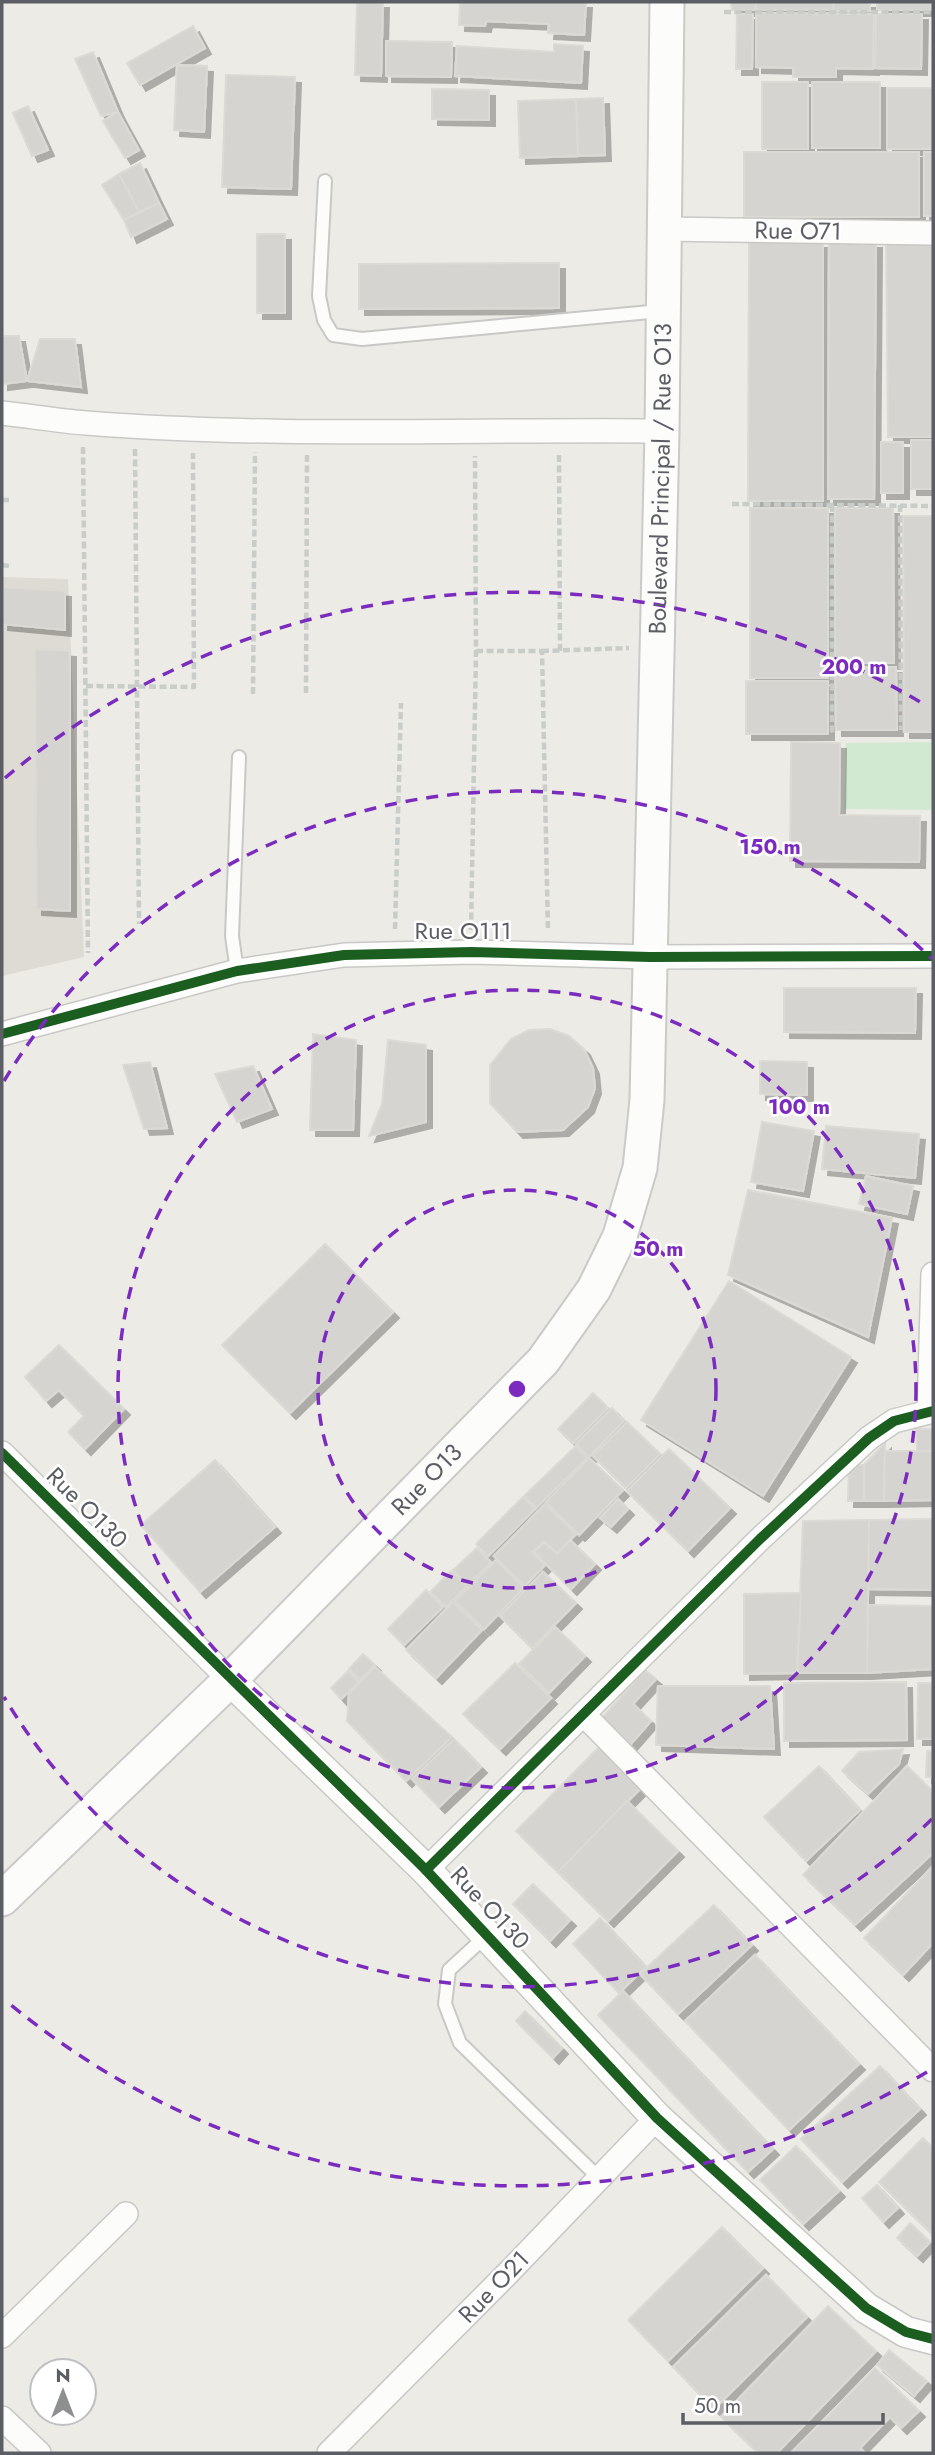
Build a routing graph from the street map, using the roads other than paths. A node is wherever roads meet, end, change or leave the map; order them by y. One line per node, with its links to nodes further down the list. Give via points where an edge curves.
1 (667, 2): 3 (main road, Boulevard Principal / Rue O13)
2 (326, 181): 5 (lane, via 319,296 333,335 362,338)
3 (663, 229): 4 (street, Rue O71); 5 (main road, Boulevard Principal / Rue O13)
4 (933, 233)
5 (663, 311): 7 (main road, Boulevard Principal / Rue O13)
6 (2, 413): 7 (street, via 135,427 307,432)
7 (662, 431): 10 (main road, Boulevard Principal / Rue O13)
8 (239, 757): 11 (lane, via 232,936)
9 (933, 956): 10 (street, Rue O111)
10 (650, 957): 11 (street, Rue O111, via 395,952); 16 (main road, Rue O13, via 647,1100 640,1168 620,1236 594,1289 543,1361)
11 (237, 971): 12 (street, Rue O111)
12 (2, 1034)
13 (933, 1274): 14 (street)
14 (931, 1411): 17 (street, via 894,1421 869,1438 760,1539)
15 (2, 1453): 16 (street, Rue O130)
16 (230, 1680): 18 (street, Rue O130); 19 (main road, Rue O13)
17 (584, 1715): 18 (street); 21 (street)
18 (426, 1870): 20 (street, Rue O130)
19 (2, 1899)
20 (487, 1935): 22 (street, Rue O130); 23 (lane, via 449,1970 445,2004 460,2043)
21 (933, 2070)
22 (657, 2118): 23 (street, Rue O21); 26 (street, Rue O130, via 866,2308 906,2332)
23 (600, 2178): 29 (street, Rue O21)
24 (126, 2214): 25 (street)
25 (2, 2336)
26 (933, 2339)
27 (2, 2418): 28 (street)
28 (39, 2453)
29 (329, 2453)

